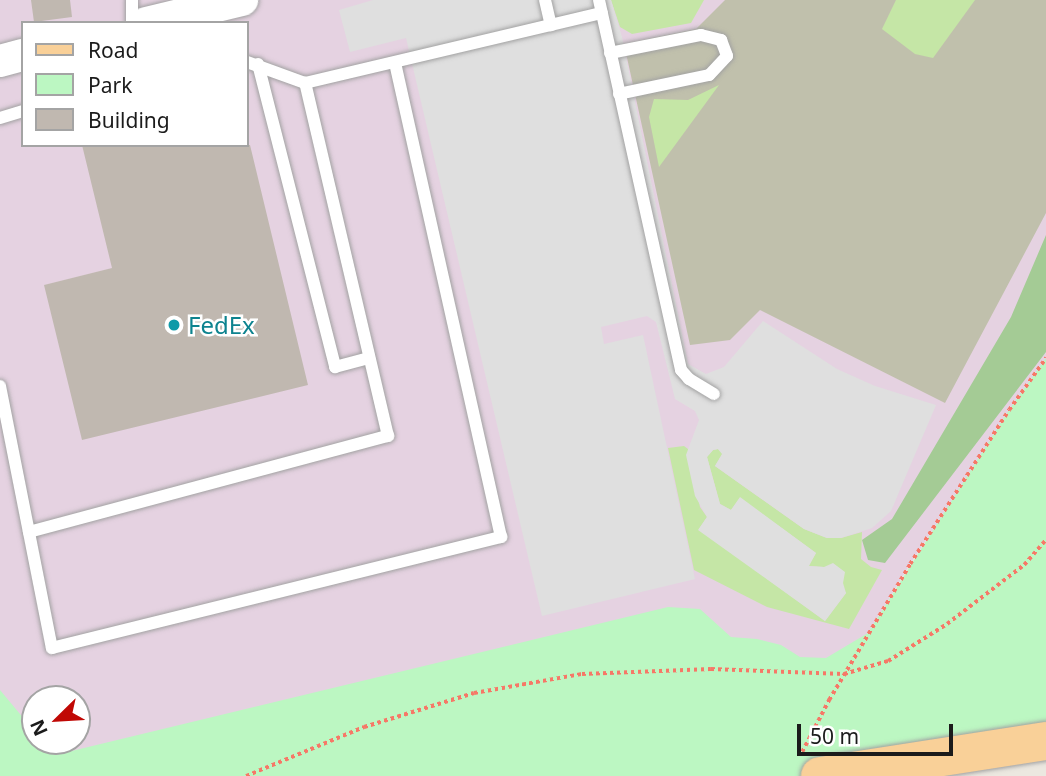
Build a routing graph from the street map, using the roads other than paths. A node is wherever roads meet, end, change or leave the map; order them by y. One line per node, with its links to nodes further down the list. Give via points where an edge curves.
1 (132, 0): 5 (lane)
2 (242, 0): 6 (street)
3 (545, 0): 7 (lane)
4 (600, 7): 7 (lane); 8 (lane)
5 (132, 21)
6 (154, 21)
7 (551, 25): 12 (lane)
8 (610, 53): 14 (lane); 14 (lane, via 701,35 721,40 727,56 709,75)
9 (21, 56): 10 (street)
10 (0, 61)
11 (252, 63): 13 (lane); 17 (lane, via 335,368)
12 (395, 63): 13 (lane); 20 (lane, via 501,537 52,648)
13 (305, 83): 17 (lane)
14 (619, 94): 19 (lane, via 681,370)
15 (21, 112): 16 (lane)
16 (0, 118)
17 (369, 358): 20 (lane, via 388,436)
18 (0, 386): 20 (lane)
19 (714, 394)
20 (29, 532)
21 (1046, 741): 22 (main road)
22 (808, 769)

